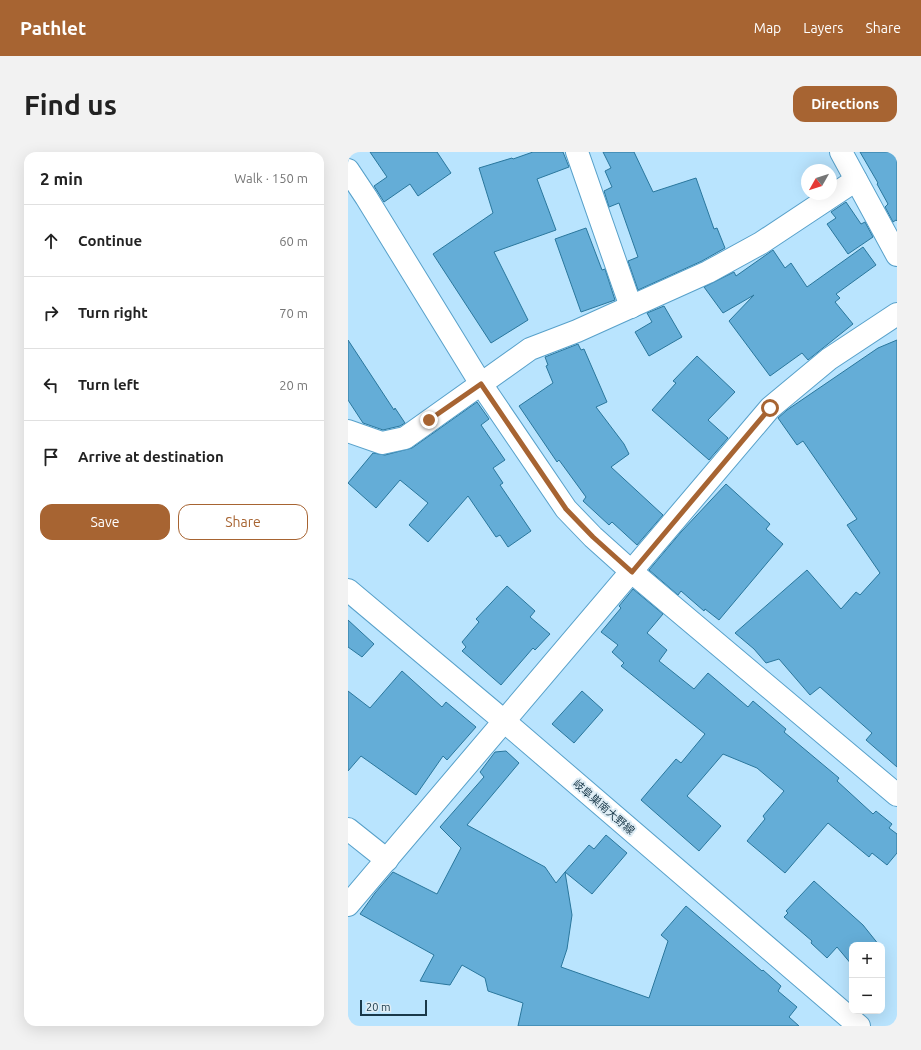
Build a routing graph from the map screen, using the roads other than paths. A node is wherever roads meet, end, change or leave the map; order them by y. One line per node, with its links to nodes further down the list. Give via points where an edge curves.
1 (577, 152): 6 (street)
2 (841, 152): 4 (street)
3 (348, 170): 8 (street)
4 (856, 180): 5 (street); 6 (street, via 761,243 708,272)
5 (897, 254)
6 (631, 307): 8 (street, via 530,349)
7 (897, 314): 10 (street, via 830,358 770,408)
8 (481, 384): 9 (street, via 405,438 382,443); 10 (street, via 566,509)
9 (348, 431)
10 (632, 572): 12 (street); 13 (street)
11 (348, 590): 12 (street, 岐阜巣南大野線)
12 (504, 721): 15 (street); 17 (street, 岐阜巣南大野線)
13 (897, 795)
14 (348, 829): 15 (street)
15 (387, 860): 16 (street)
16 (348, 905)
17 (859, 1026)

